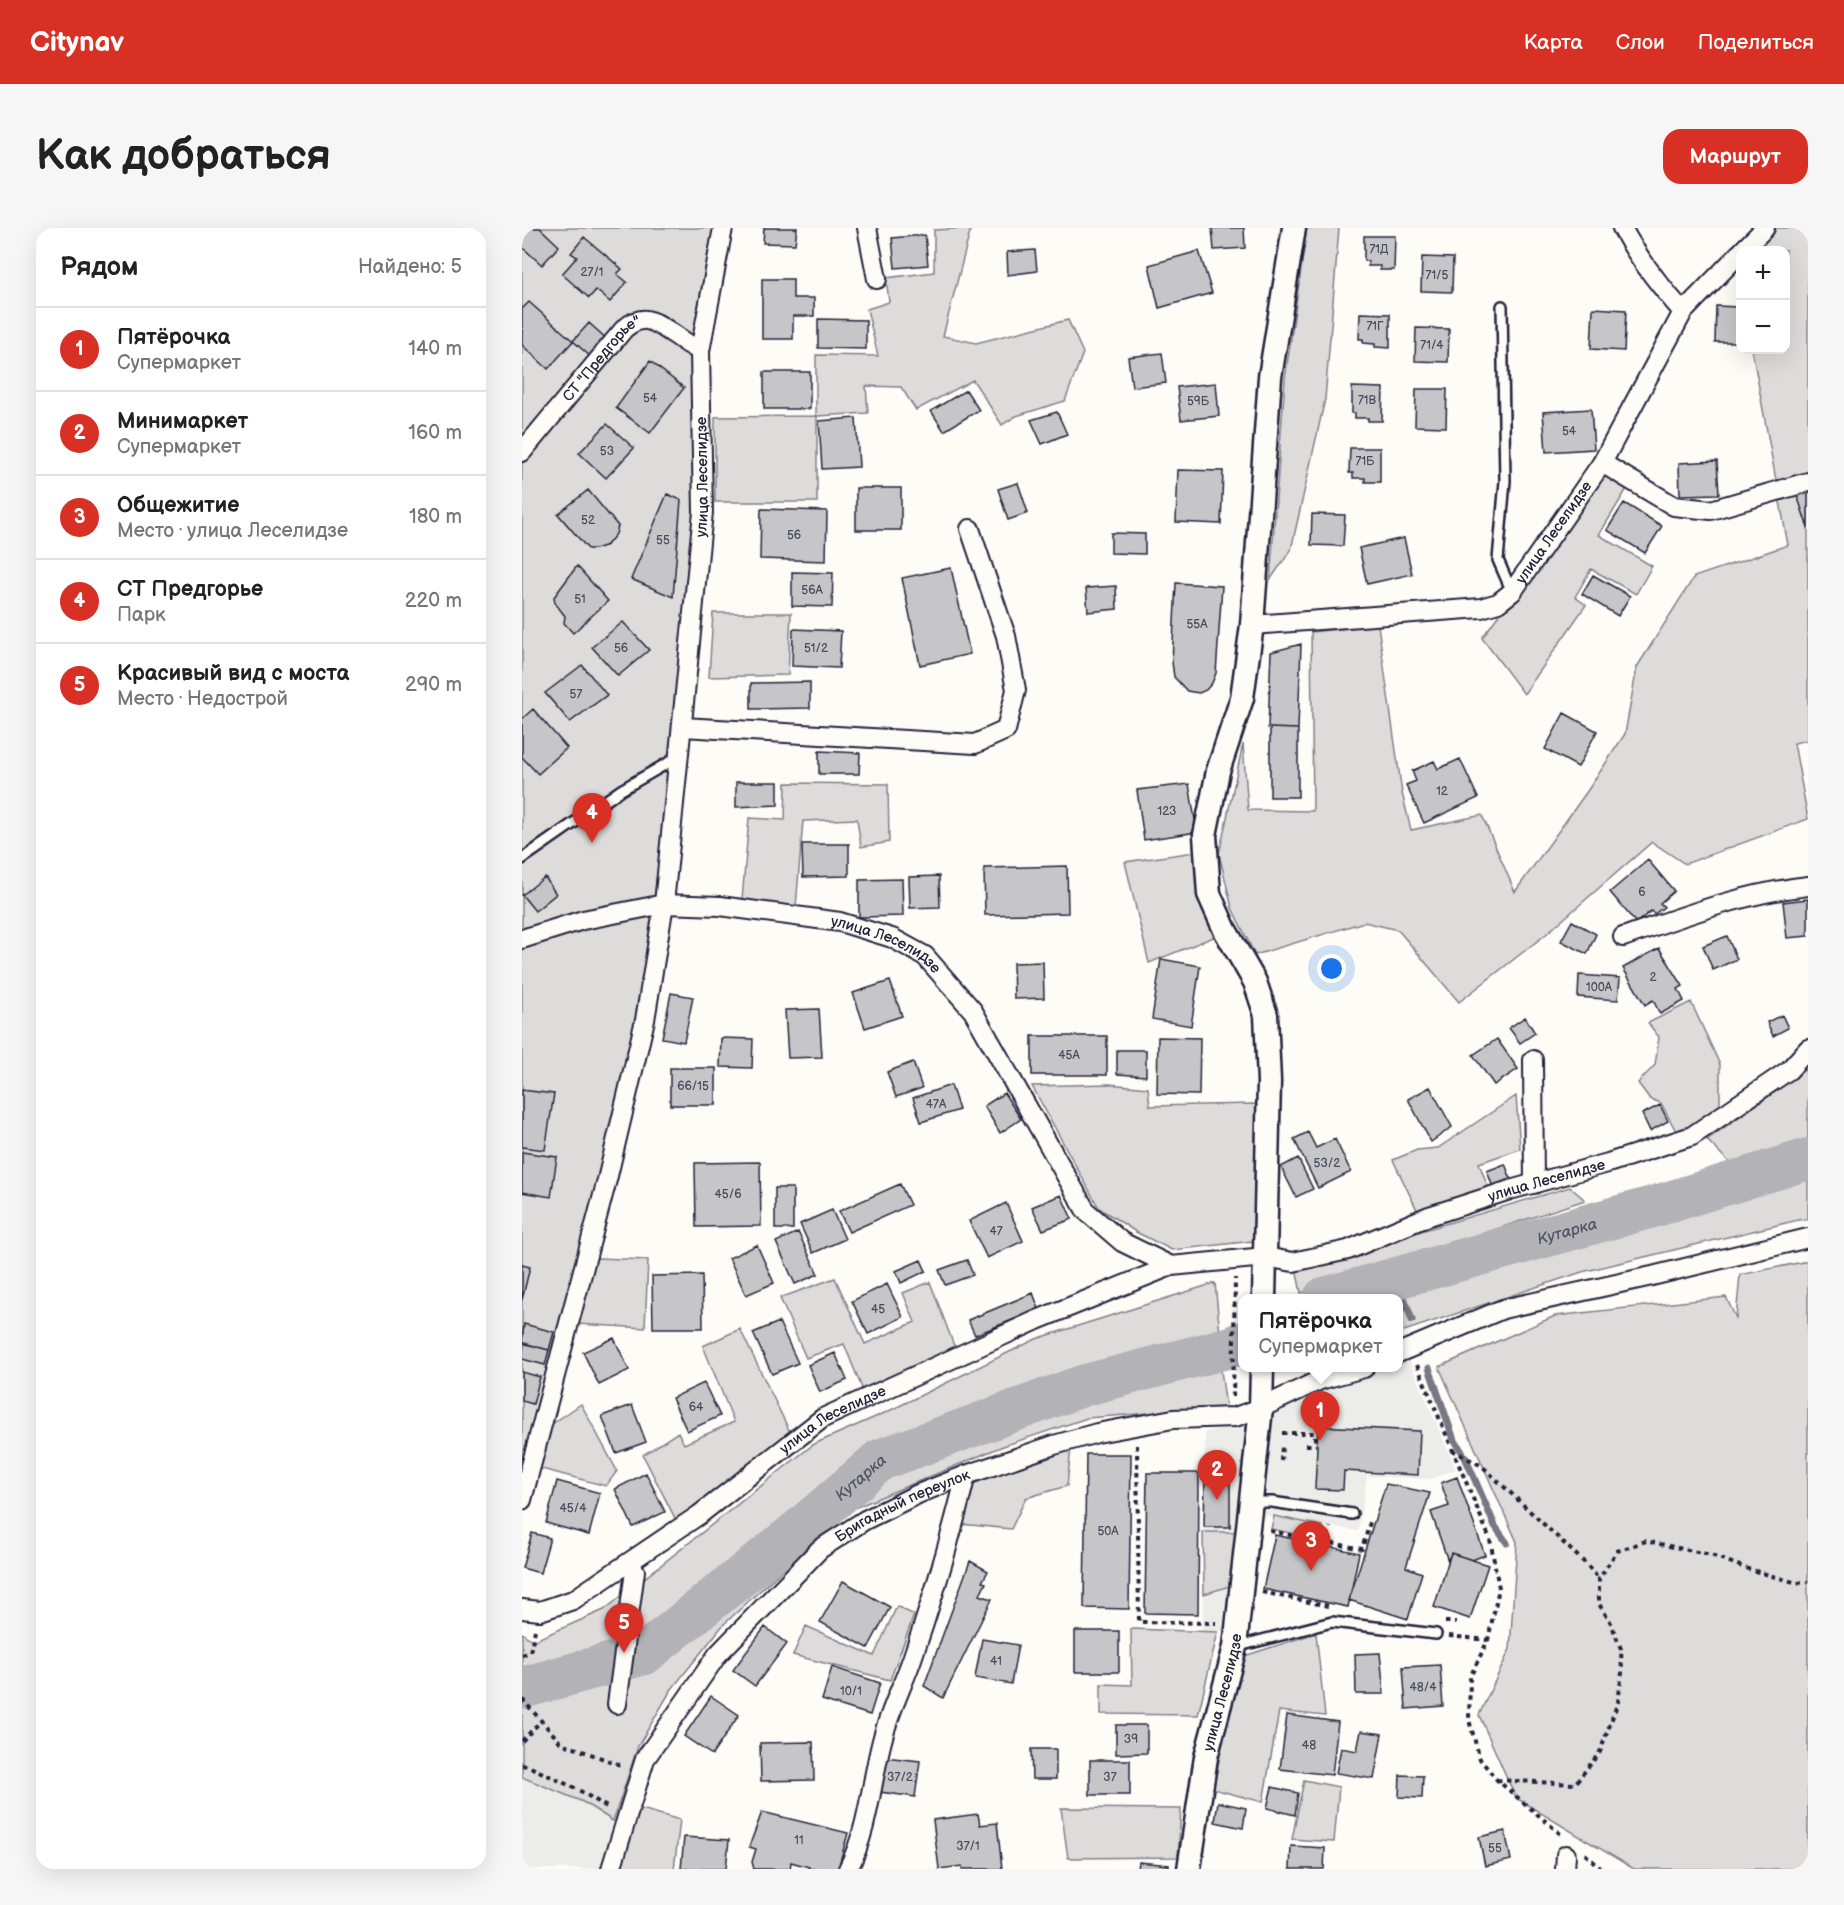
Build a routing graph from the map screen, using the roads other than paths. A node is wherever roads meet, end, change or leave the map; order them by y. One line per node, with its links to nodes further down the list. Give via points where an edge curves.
1 (723, 228): 11 (street, улица Леселидзе)
2 (867, 228): 8 (street)
3 (1294, 228): 17 (street, via 1270,377)
4 (1622, 228): 10 (street)
5 (1766, 228): 6 (street, улица Леселидзе)
6 (1748, 246)
7 (1736, 258): 10 (street, улица Леселидзе)
8 (877, 279)
9 (1502, 306): 16 (lane, via 1505,481 1498,560)
10 (1683, 312): 13 (street, улица Леселидзе)
11 (700, 351): 12 (street, СТ "Предгорье", via 652,321 632,322); 18 (street, улица Леселидзе, via 703,512)
12 (522, 452)
13 (1602, 463): 14 (street, via 1674,506 1711,510); 16 (street, улица Леселидзе)
14 (1808, 482)
15 (970, 529): 18 (street, via 1006,636 1016,690 1006,730 975,744)
16 (1512, 592): 17 (street, улица Леселидзе, via 1498,603 1481,608)
17 (1251, 625): 29 (street, via 1242,698 1218,771 1205,835 1209,894 1255,982 1266,1015 1269,1082)
18 (682, 727): 19 (street, улица Леселидзе)
19 (679, 756): 20 (lane, via 621,790); 22 (street, улица Леселидзе)
20 (522, 859)
21 (1808, 886): 23 (street, via 1705,908)
22 (664, 904): 24 (street, улица Леселидзе); 30 (street, улица Леселидзе, via 720,906 840,922 892,938 925,956 973,1011 1086,1211 1122,1242); 36 (street, улица Леселидзе, via 645,1020 607,1180)
23 (1623, 937)
24 (522, 939)
25 (1808, 1049): 27 (street, улица Леселидзе, via 1789,1070 1692,1136)
26 (1533, 1060): 27 (street)
27 (1534, 1184): 29 (street, улица Леселидзе, via 1429,1216 1348,1250 1293,1262)
28 (1808, 1238): 32 (street, via 1503,1309)
29 (1265, 1257): 30 (street, улица Леселидзе); 31 (street)
30 (1171, 1266): 40 (street, улица Леселидзе, via 1037,1320 823,1418 699,1515 573,1600)
31 (1264, 1291)
32 (1404, 1350)
33 (1349, 1372): 34 (street)
34 (1261, 1388): 35 (street, via 1235,1417 1173,1419 1097,1433); 37 (street, улица Леселидзе)
35 (966, 1475): 44 (street, Бригадный переулок, via 865,1520 820,1549 718,1654 645,1759); 45 (street, Бригадный переулок, via 951,1538 883,1735 864,1825)
36 (522, 1500)
37 (1251, 1502): 38 (lane); 42 (street, улица Леселидзе)
38 (1352, 1514)
39 (635, 1571): 43 (street)
40 (531, 1610)
41 (1436, 1634): 42 (lane, via 1332,1622)
42 (1235, 1647): 46 (street, улица Леселидзе, via 1206,1757)
43 (617, 1704)
44 (611, 1869)
45 (848, 1869)
46 (1189, 1869)

